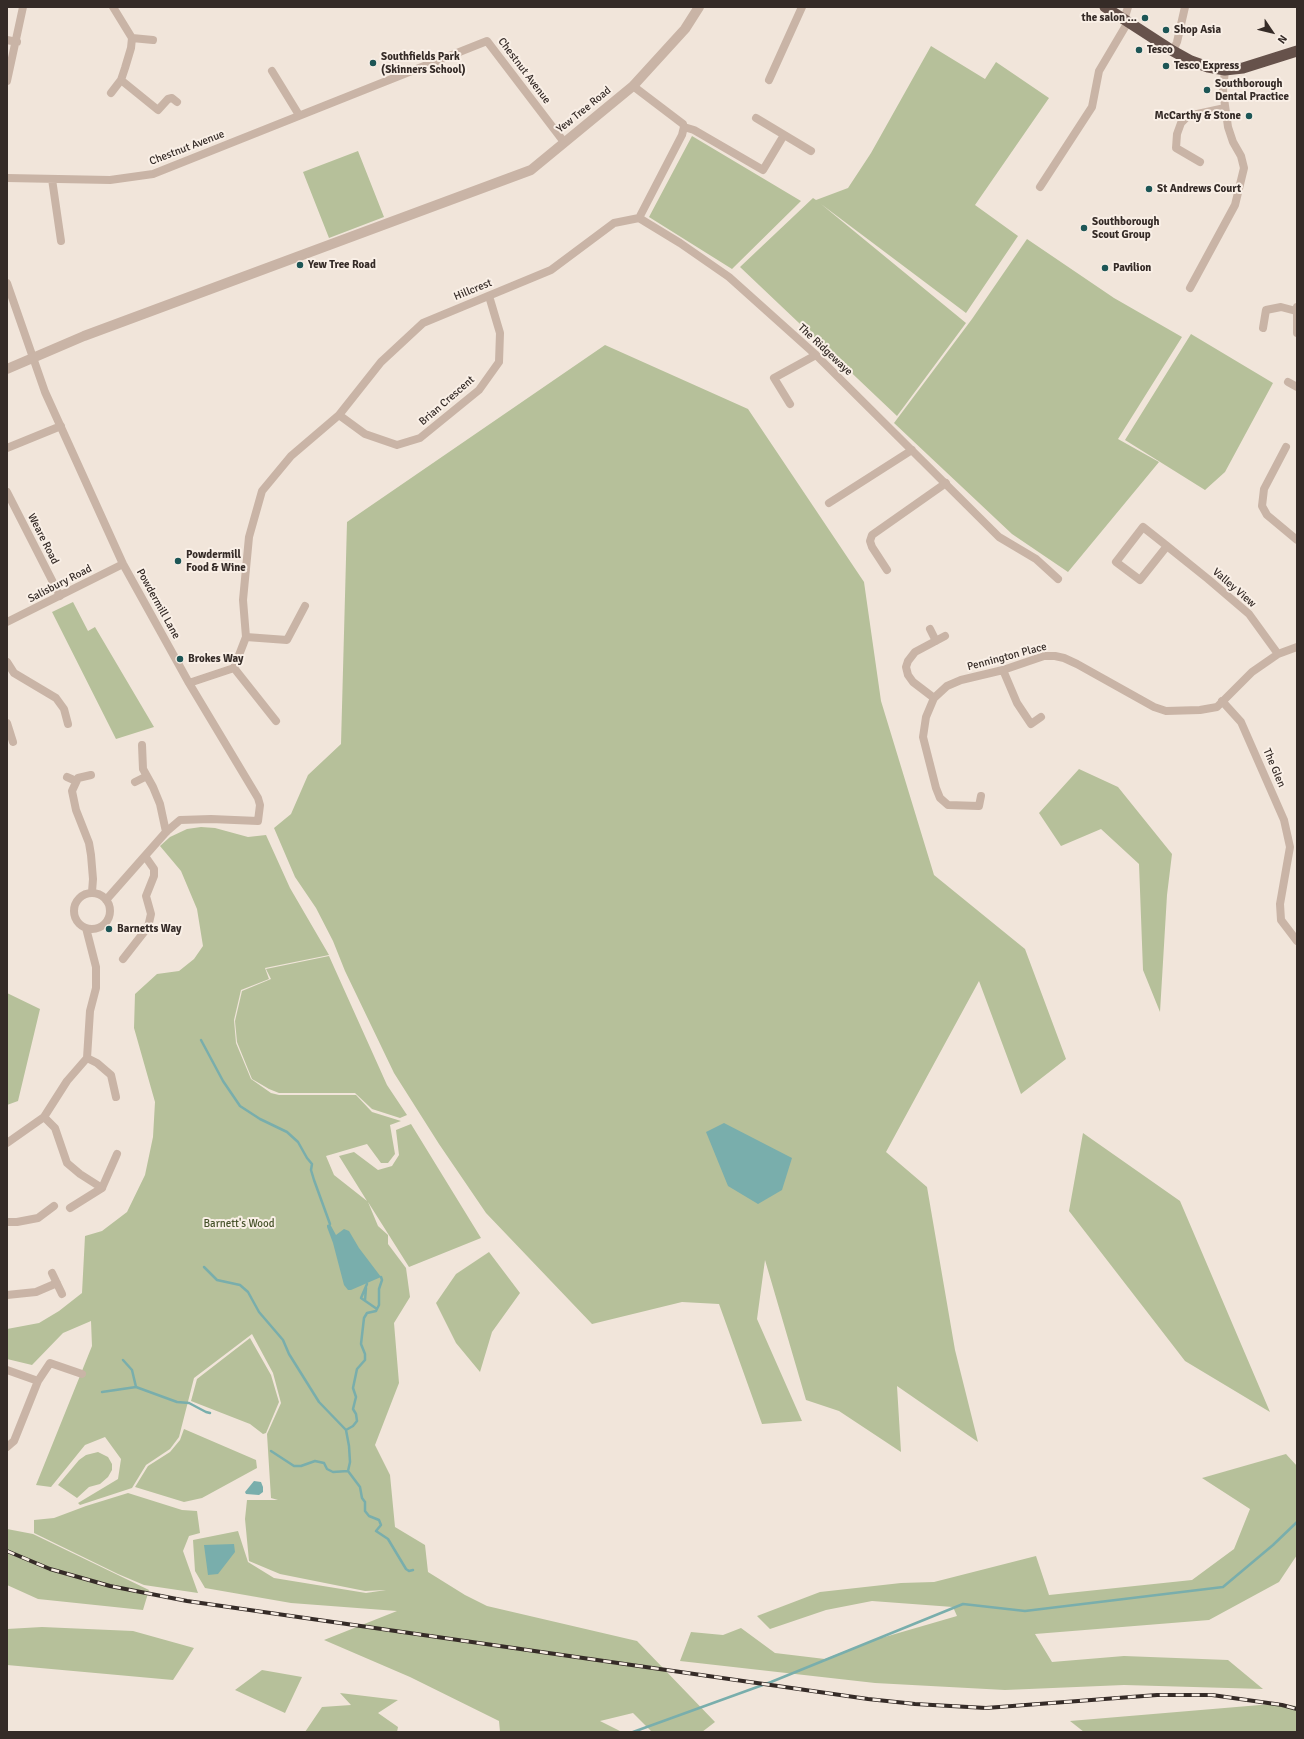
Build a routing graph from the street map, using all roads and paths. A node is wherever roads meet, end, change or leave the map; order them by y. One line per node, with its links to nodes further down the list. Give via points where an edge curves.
1 (23, 7): 12 (street)
2 (113, 7): 9 (street)
3 (699, 7): 20 (street, Yew Tree Road, via 685,29)
4 (802, 7): 18 (street)
5 (1105, 7): 8 (highway)
6 (1128, 7): 8 (street)
7 (1185, 7): 13 (street)
8 (1126, 21): 13 (highway); 33 (street, via 1099,71 1092,107)
9 (132, 38): 11 (street); 17 (street)
10 (7, 40): 12 (street)
11 (153, 40)
12 (17, 42): 19 (street)
13 (1173, 51): 15 (highway, via 1190,61)
14 (1297, 51): 15 (highway, via 1249,66)
15 (1225, 70): 23 (street)
16 (272, 71): 24 (street)
17 (121, 80): 21 (street); 22 (street, via 158,110 168,99 172,98)
18 (769, 80)
19 (7, 81)
20 (633, 86): 26 (street); 28 (street, Yew Tree Road)
21 (111, 93)
22 (177, 102)
23 (1225, 108): 30 (street, via 1188,116 1181,123 1176,148); 37 (street, via 1228,127 1244,168 1235,205)
24 (299, 115): 28 (street, Chestnut Avenue, via 487,41); 32 (street, Chestnut Avenue, via 153,174 110,180)
25 (756, 118): 27 (street)
26 (684, 127): 27 (street, via 694,130 763,170); 34 (street)
27 (784, 135): 29 (street)
28 (564, 142): 43 (street, Yew Tree Road, via 531,170)
29 (812, 151)
30 (1200, 162)
31 (7, 178): 32 (street, Chestnut Avenue)
32 (52, 179): 35 (street)
33 (1040, 187)
34 (639, 218): 38 (street, Hillcrest, via 614,223 551,270); 42 (street, The Ridgewaye, via 729,277)
35 (61, 241)
36 (7, 286): 43 (street, Powdermill Lane)
37 (1190, 288)
38 (489, 296): 48 (street, Hillcrest, via 423,323 381,362); 48 (street, Brian Crescent, via 500,333 499,362 479,390 420,438 397,445 365,434)
39 (1296, 309): 40 (street, via 1280,307 1266,310); 41 (street)
40 (1263, 328)
41 (1297, 334)
42 (816, 356): 47 (street, via 774,378); 52 (street, The Ridgewaye)
43 (32, 357): 44 (street, Yew Tree Road); 49 (street, Powdermill Lane)
44 (7, 369)
45 (1288, 382): 46 (street)
46 (1297, 387)
47 (790, 404)
48 (339, 415): 66 (street, via 291,456 262,491 249,537 243,600)
49 (61, 426): 51 (street); 58 (street, Powdermill Lane)
50 (1286, 447): 56 (street, via 1264,488 1262,506 1267,515)
51 (7, 448)
52 (912, 450): 53 (street, The Ridgewaye); 55 (street)
53 (946, 483): 59 (street, via 872,535 872,547); 60 (street, The Ridgewaye, via 999,537 1036,559)
54 (7, 492): 61 (street, Weare Road)
55 (829, 503)
56 (1297, 540)
57 (1167, 546): 57 (street, Valley View, via 1143,528 1116,562 1140,580); 69 (street, Valley View, via 1249,614)
58 (123, 564): 61 (street, Salisbury Road); 74 (street, Powdermill Lane)
59 (887, 570)
60 (1058, 579)
61 (60, 596): 63 (street, Salisbury Road)
62 (305, 606): 66 (street, via 288,640)
63 (7, 622)
64 (930, 629): 67 (street)
65 (945, 636): 67 (street)
66 (246, 637): 71 (street)
67 (936, 641): 75 (street, via 915,652 906,667 913,682)
68 (1297, 647): 69 (street, Pennington Place)
69 (1278, 654): 76 (street, Pennington Place, via 1252,672)
70 (7, 662): 73 (street)
71 (234, 668): 74 (street); 78 (street)
72 (1003, 670): 75 (street, Pennington Place, via 961,680 947,686); 76 (street, Pennington Place, via 1044,656 1055,656 1064,658 1154,707 1174,711 1200,710 1217,707); 77 (street, via 1017,703 1031,724)
73 (9, 672): 80 (street, via 56,698 64,709)
74 (189, 683): 89 (street, Powdermill Lane, via 258,798 258,821 180,820)
75 (934, 698): 88 (street, Pennington Place, via 926,717 923,737 940,798 948,805 979,806)
76 (1222, 701): 94 (street, The Glen, via 1241,722 1284,820 1290,848 1280,904 1281,920)
77 (1041, 717)
78 (276, 721)
79 (7, 723): 81 (street)
80 (68, 724)
81 (13, 742)
82 (142, 745): 84 (street, via 143,769)
83 (91, 775): 86 (street, via 78,778)
84 (147, 776): 87 (street); 89 (street, via 160,804)
85 (68, 777): 86 (street)
86 (76, 781): 91 (street, via 72,791 73,800 89,843)
87 (135, 782)
88 (981, 796)
89 (166, 832): 90 (street, Powdermill Lane)
90 (145, 856): 92 (street, Powdermill Lane); 95 (street, via 154,869 146,896 151,914 148,927)
91 (92, 892): 92 (street); 93 (street, via 77,900 73,910 77,922)
92 (106, 900): 93 (street, via 110,911 106,921 98,928)
93 (86, 928): 96 (street, via 96,967 96,988 90,1011)
94 (1297, 941)
95 (123, 959)
96 (87, 1058): 97 (street, via 111,1075); 98 (street, via 66,1081)
97 (116, 1096)
98 (44, 1117): 99 (street); 101 (street, via 55,1128 67,1163)
99 (7, 1143)
100 (117, 1154): 101 (street)
101 (102, 1188): 103 (street)
102 (54, 1206): 104 (street, via 38,1218)
103 (70, 1208)
104 (7, 1222)
105 (52, 1273): 106 (street)
106 (57, 1283): 107 (street); 108 (street, via 36,1292)
107 (62, 1294)
108 (7, 1295)
109 (7, 1370): 111 (street)
110 (82, 1374): 111 (street, via 50,1363)
111 (38, 1381): 112 (street, via 14,1441)
112 (7, 1447)

